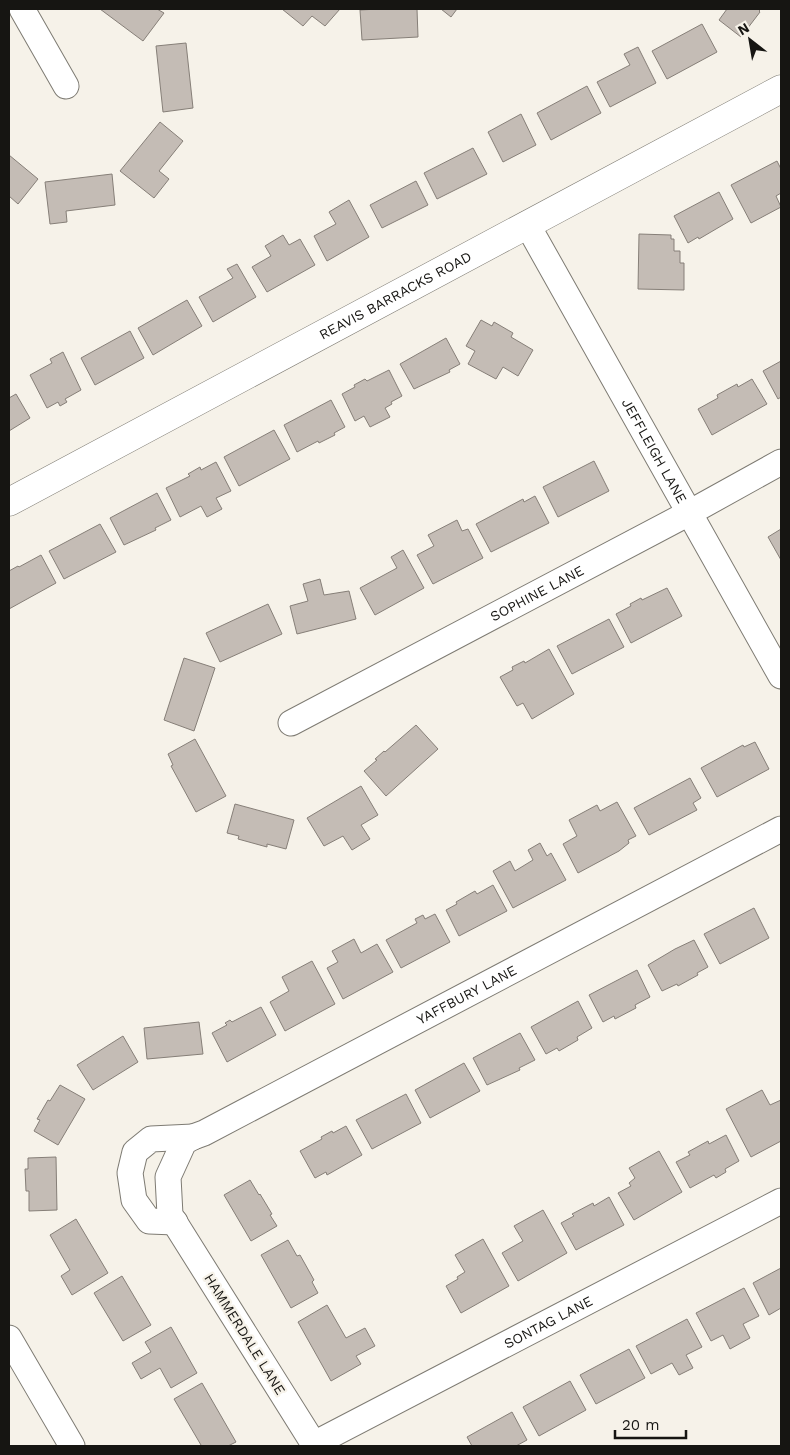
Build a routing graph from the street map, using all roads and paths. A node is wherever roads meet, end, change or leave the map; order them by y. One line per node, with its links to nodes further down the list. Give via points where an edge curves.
1 (22, 9): 2 (street)
2 (66, 86)
3 (781, 89): 4 (main road, REAVIS BARRACKS ROAD)
4 (528, 224): 6 (main road, REAVIS BARRACKS ROAD); 7 (street, JEFFLEIGH LANE)
5 (781, 462): 7 (street, SOPHINE LANE)
6 (9, 502)
7 (689, 513): 8 (street, JEFFLEIGH LANE); 9 (street, SOPHINE LANE)
8 (781, 676)
9 (291, 723)
10 (781, 829): 11 (street, YAFFBURY LANE)
11 (192, 1137): 12 (street, YAFFBURY LANE, via 184,1142); 14 (street, via 151,1139 135,1152 130,1173 134,1200 150,1221)
12 (168, 1177): 14 (street, HAMMERDALE LANE, via 170,1215)
13 (781, 1201): 16 (street, SONTAG LANE)
14 (175, 1222): 16 (street, HAMMERDALE LANE)
15 (9, 1338): 17 (street)
16 (314, 1445)
17 (72, 1446)

